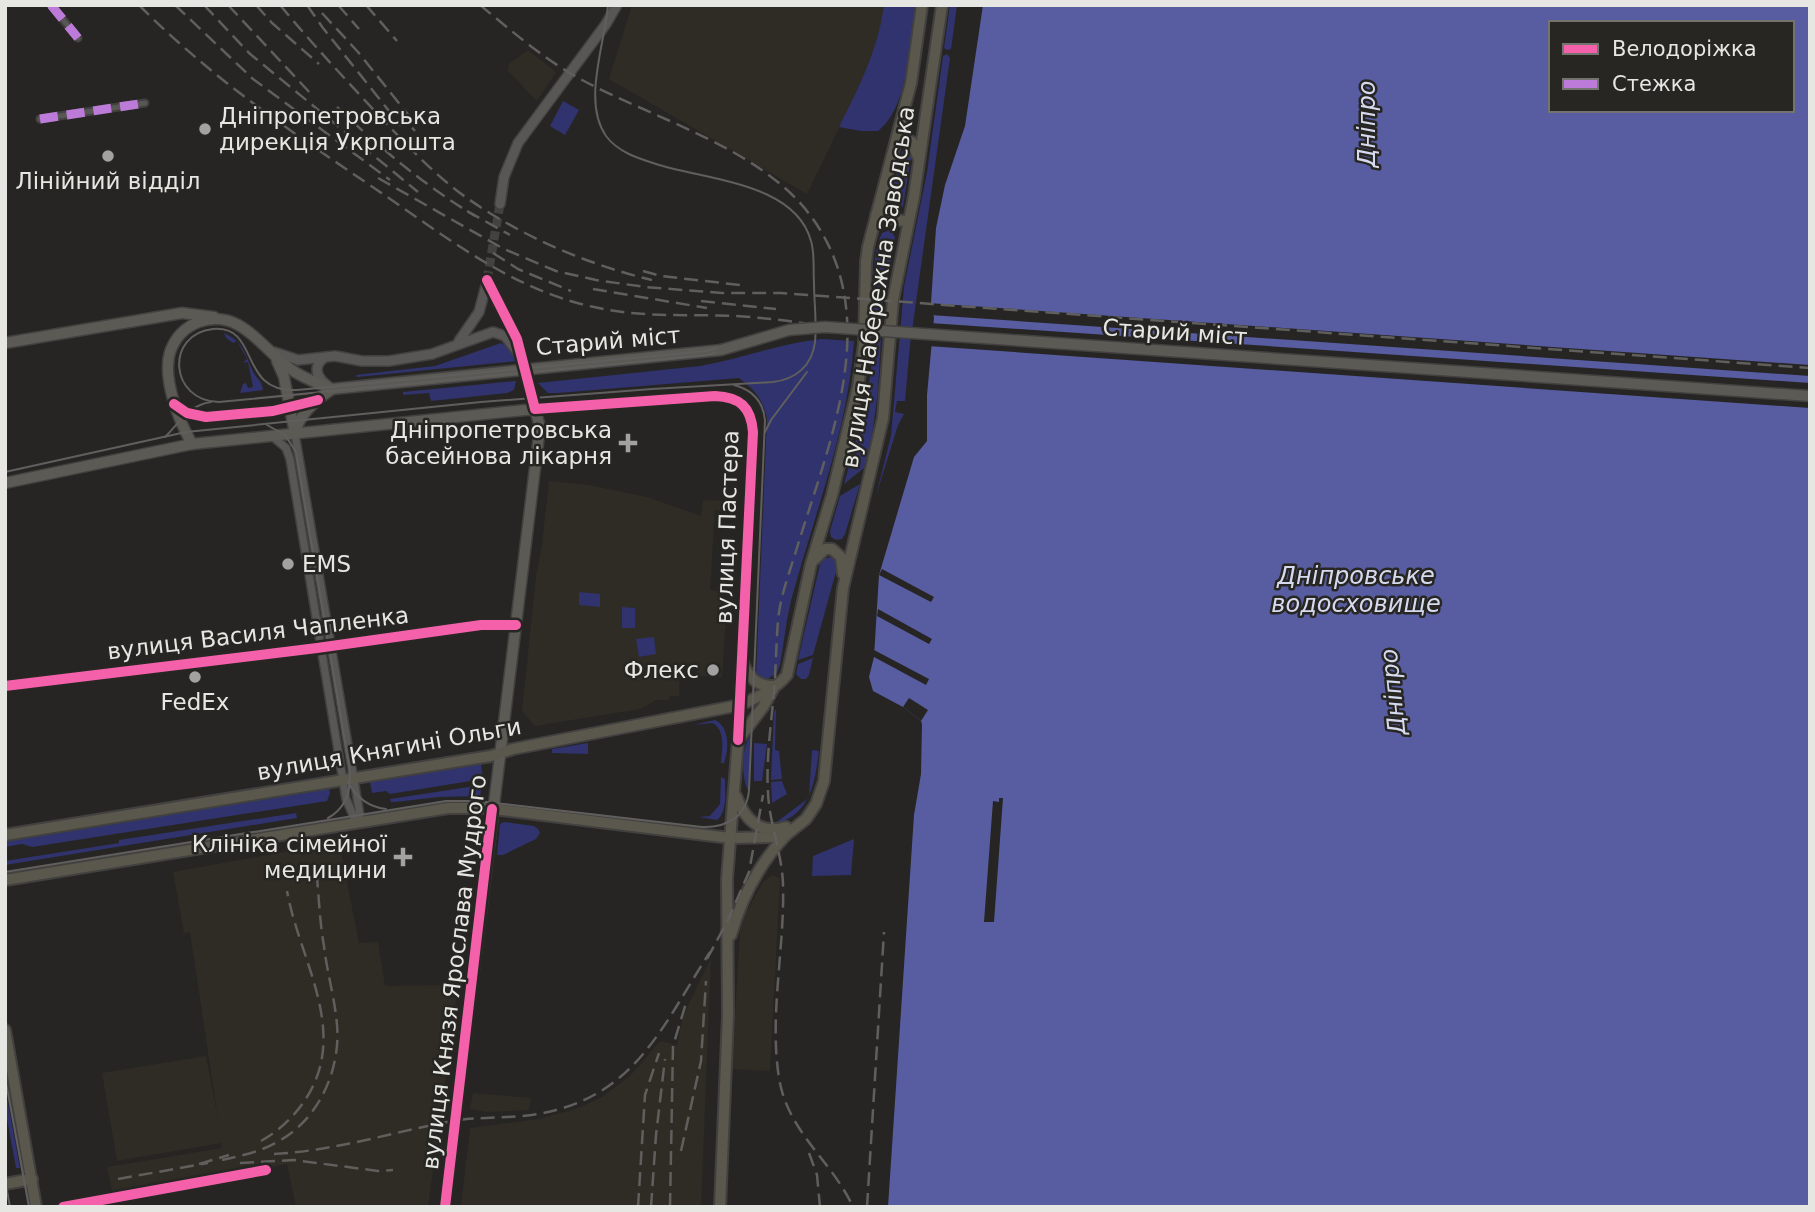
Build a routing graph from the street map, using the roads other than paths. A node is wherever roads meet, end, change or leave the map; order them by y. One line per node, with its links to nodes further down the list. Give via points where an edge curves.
1 (51, 5): 5 (street)
2 (617, 5): 10 (street, via 518,143)
3 (922, 5): 8 (main road, вулиця Набережна Заводська, via 911,83)
4 (942, 5): 9 (main road, вулиця Набережна Заводська)
5 (78, 38)
6 (145, 103): 7 (street)
7 (40, 119)
8 (897, 136): 9 (main road, via 912,142); 11 (main road, вулиця Набережна Заводська)
9 (919, 159): 12 (main road, вулиця Набережна Заводська)
10 (500, 204)
11 (876, 215): 12 (main road); 29 (main road, вулиця Набережна Заводська, via 866,262 858,387)
12 (908, 222): 30 (main road, вулиця Набережна Заводська, via 893,300 884,418)
13 (221, 319): 14 (main road, via 182,313); 16 (main road, via 247,330); 22 (main road, via 194,324 175,341 169,358)
14 (5, 343)
15 (457, 344): 15 (street, via 479,312 487,280 513,328 523,359 499,333 485,333); 17 (street, via 432,355 389,361)
16 (272, 352): 17 (street, via 298,360); 19 (main road, via 289,368); 23 (main road, via 284,377)
17 (325, 357): 19 (street, via 317,370)
18 (527, 381): 24 (street)
19 (332, 389): 20 (main road, Старий міст, bridge, via 720,350 789,330 825,327); 21 (main road)
20 (1810, 396)
21 (318, 400): 23 (street); 25 (main road)
22 (174, 404): 23 (street, via 206,417); 27 (main road)
23 (290, 407): 25 (main road)
24 (535, 409): 25 (main road, вулиця Пастера); 31 (main road, вулиця Князя Ярослава Мудрого, via 540,427); 34 (street, вулиця Пастера, via 715,396 739,401 747,408 753,432)
25 (295, 434): 26 (main road, вулиця Пастера); 32 (street)
26 (273, 437): 27 (main road, вулиця Пастера); 33 (street, via 290,458)
27 (192, 444): 28 (main road)
28 (5, 482)
29 (811, 564): 30 (main road, via 825,549 837,551 843,563); 36 (main road, вулиця Набережна Заводська, via 787,675)
30 (843, 588): 43 (main road, вулиця Набережна Заводська, via 824,782)
31 (516, 625): 32 (street, вулиця Василя Чапленка, via 481,625); 39 (main road, вулиця Князя Ярослава Мудрого)
32 (332, 645): 33 (street, вулиця Василя Чапленка); 40 (street)
33 (321, 647): 35 (street, вулиця Василя Чапленка); 40 (street)
34 (742, 660): 36 (main road, via 754,680); 37 (street, вулиця Пастера)
35 (5, 686)
36 (774, 686): 37 (main road, вулиця Княгині Ольги); 38 (main road, вулиця Набережна Заводська)
37 (740, 705): 38 (street, вулиця Пастера); 39 (main road, вулиця Княгині Ольги)
38 (738, 740): 41 (main road)
39 (500, 753): 40 (main road, вулиця Княгині Ольги); 42 (main road, вулиця Князя Ярослава Мудрого)
40 (349, 780): 44 (street, via 347,802); 45 (main road, вулиця Княгині Ольги)
41 (735, 794): 43 (main road, via 742,812 758,827 782,828); 47 (main road)
42 (492, 809): 44 (main road, via 448,808); 47 (main road); 56 (main road, вулиця Князя Ярослава Мудрого)
43 (807, 819): 46 (main road)
44 (358, 822): 48 (main road)
45 (5, 835)
46 (786, 835): 47 (main road); 49 (main road, via 750,883)
47 (730, 838): 49 (main road)
48 (5, 880)
49 (729, 944): 57 (main road)
50 (5, 1030): 52 (main road)
51 (266, 1170): 55 (street)
52 (32, 1179): 53 (main road); 54 (main road)
53 (5, 1184)
54 (36, 1207)
55 (63, 1207)
56 (445, 1207)
57 (720, 1207)

